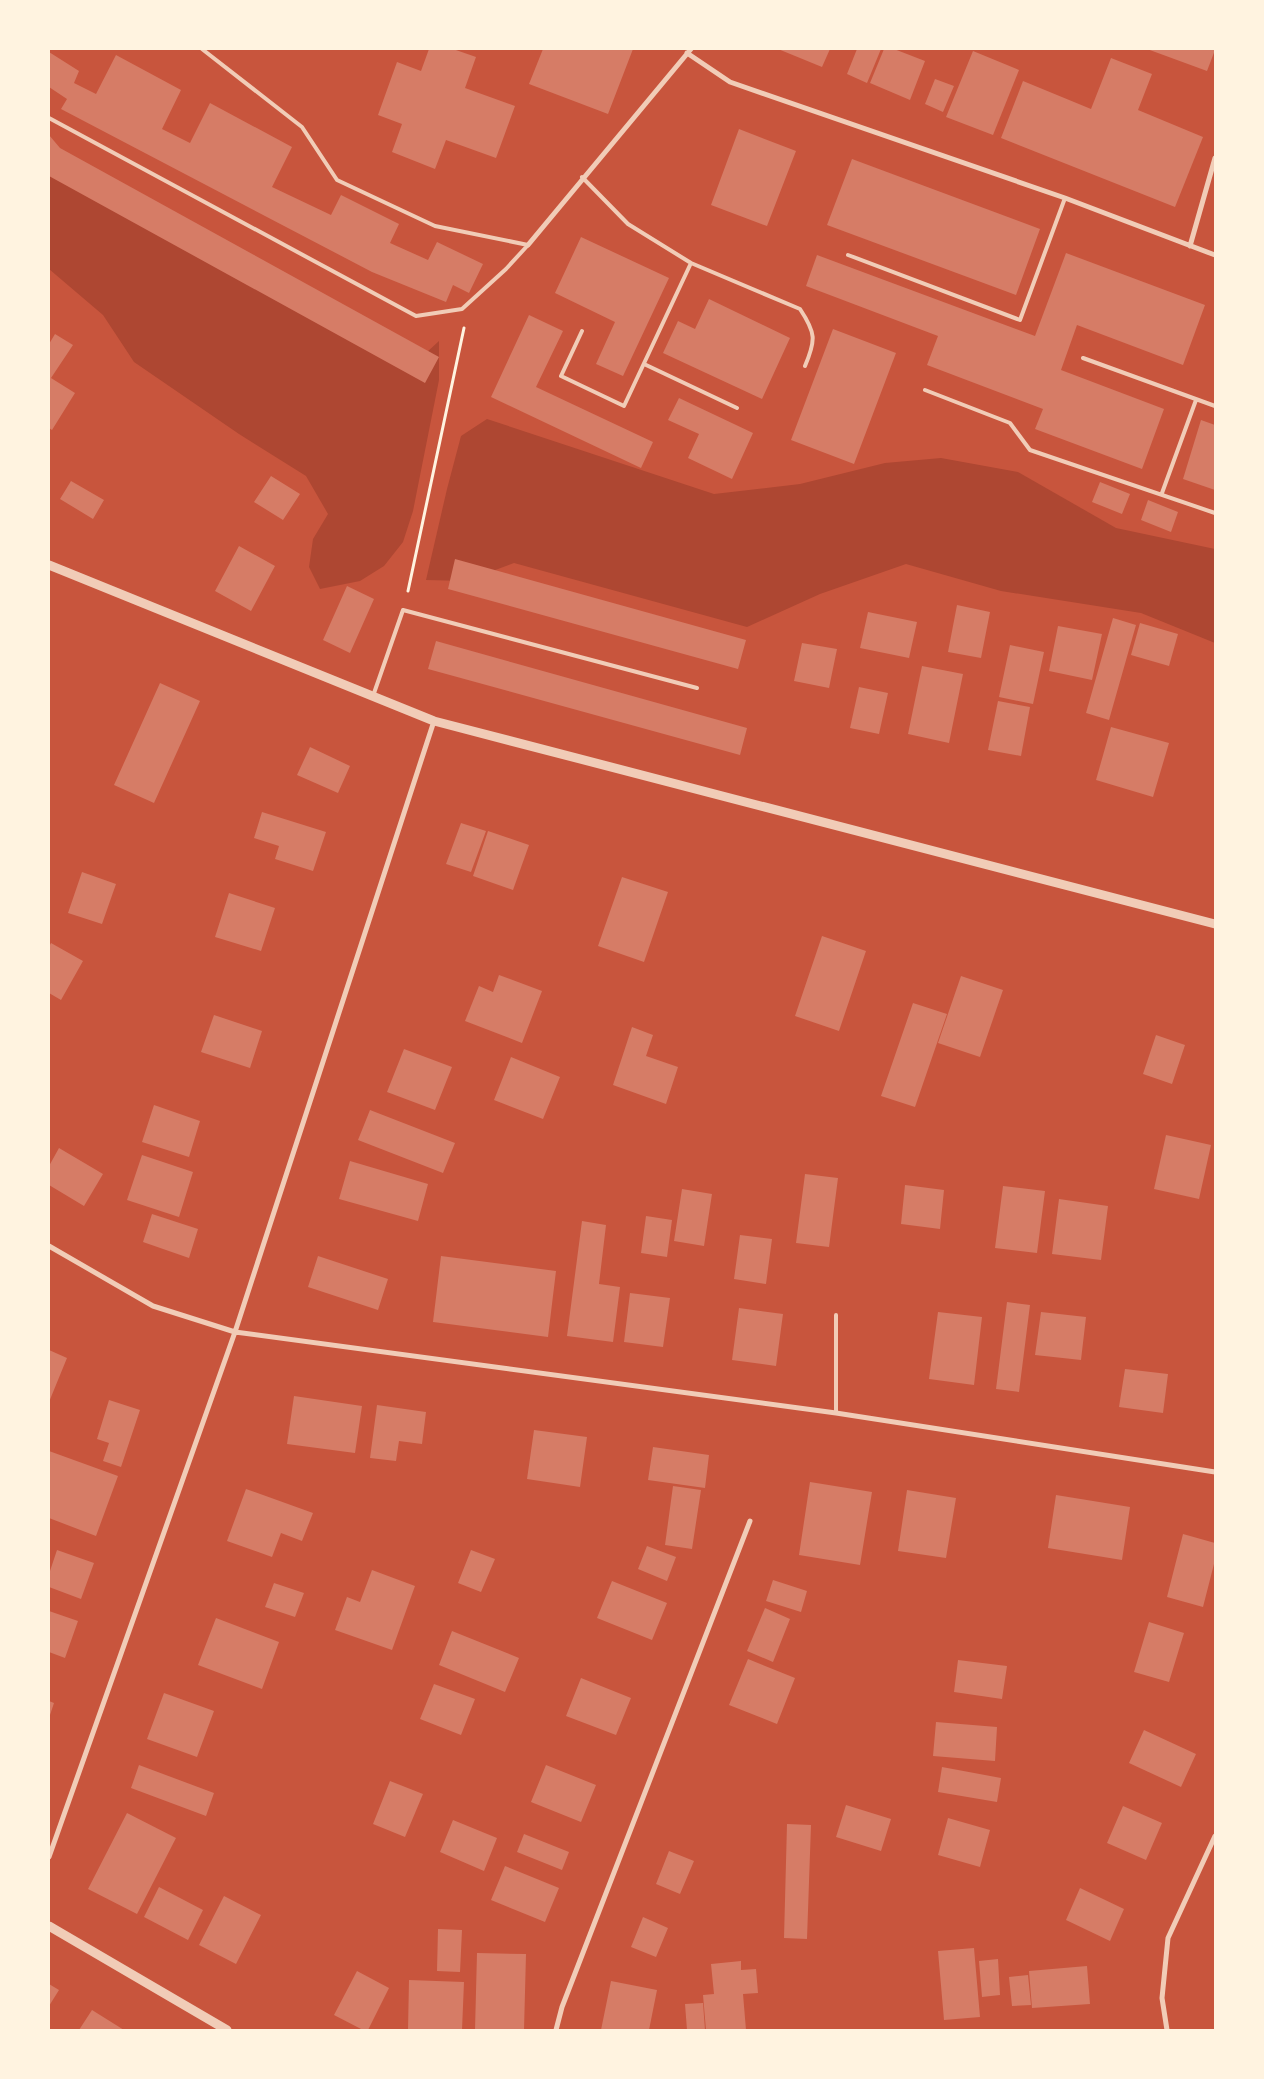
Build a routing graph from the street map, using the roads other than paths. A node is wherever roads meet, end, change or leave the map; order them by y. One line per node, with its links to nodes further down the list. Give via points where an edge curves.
1 (202, 49): 7 (lane, via 302,127 337,180 435,226)
2 (689, 51): 5 (street); 6 (street, via 730,82)
3 (49, 118): 7 (lane, via 416,316 462,309)
4 (1215, 158): 8 (street)
5 (582, 177): 7 (street); 11 (lane, via 628,224)
6 (1065, 198): 8 (street); 9 (lane, via 1020,320)
7 (528, 245)
8 (1190, 246): 10 (street)
9 (848, 255)
10 (1215, 255)
11 (691, 263): 14 (lane); 15 (lane, via 800,309 811,325 814,345)
12 (582, 332): 14 (lane, via 561,376 624,406)
13 (1083, 358): 17 (lane)
14 (644, 364): 19 (lane)
15 (805, 366)
16 (925, 390): 20 (lane, via 1010,423 1030,450)
17 (1196, 400): 18 (lane); 20 (lane)
18 (1215, 406)
19 (737, 408)
20 (1162, 493): 21 (lane)
21 (1215, 513)
22 (49, 565): 24 (street)
23 (697, 688): 24 (lane, via 403,610)
24 (373, 696): 25 (street)
25 (434, 721): 26 (street); 29 (street)
26 (1215, 924)
27 (49, 1246): 29 (street, via 153,1306)
28 (836, 1315): 30 (lane)
29 (235, 1332): 30 (street); 34 (street)
30 (836, 1413): 31 (street)
31 (1215, 1472)
32 (750, 1521): 37 (street, via 562,2007)
33 (1215, 1836): 38 (street, via 1168,1938 1162,1998)
34 (49, 1858)
35 (49, 1926): 36 (street)
36 (227, 2030)
37 (556, 2030)
38 (1167, 2030)

